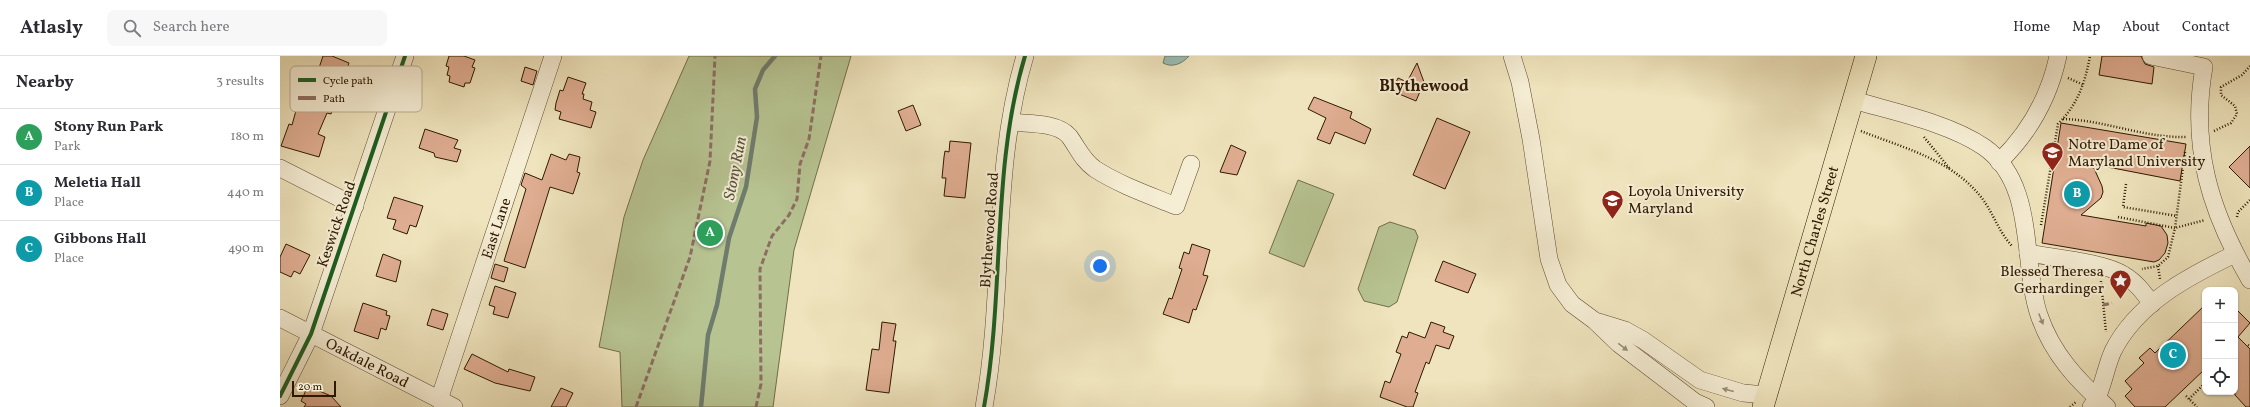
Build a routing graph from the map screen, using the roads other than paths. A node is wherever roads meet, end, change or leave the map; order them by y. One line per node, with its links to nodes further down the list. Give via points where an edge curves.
1 (405, 56): 8 (street, Keswick Road)
2 (553, 56): 25 (street, East Lane)
3 (1025, 56): 11 (street, Blythewood Road)
4 (1512, 56): 21 (street, via 1531,139 1553,274 1563,294)
5 (1866, 56): 9 (main road, North Charles Street)
6 (2058, 56): 12 (street, via 2050,89 2036,117 2020,141)
7 (2151, 56): 17 (street, via 2204,67 2198,127 2204,170 2215,208)
8 (402, 66)
9 (1853, 100): 12 (street, via 1955,131 1985,148); 24 (main road, North Charles Street)
10 (387, 112): 15 (street, Keswick Road)
11 (1011, 122): 13 (street, via 1062,130 1088,164 1098,171 1126,186 1176,206); 27 (street, Blythewood Road, via 995,318)
12 (1999, 162): 16 (street, via 2013,182)
13 (1191, 164)
14 (280, 168): 15 (street)
15 (356, 206): 22 (street, Keswick Road)
16 (2028, 254): 19 (street, via 2100,266 2122,274 2130,279); 26 (street, one-way to 26, via 2034,299 2049,338 2070,372)
17 (2235, 254): 18 (street); 19 (street, via 2180,284)
18 (2250, 280)
19 (2152, 304): 26 (street, via 2125,332 2112,352 2103,376)
20 (280, 318): 22 (street, Oakdale Road)
21 (1595, 321): 24 (street, one-way to 21, via 1700,380 1643,340 1624,330); 28 (street, one-way to 28, via 1619,344 1695,402)
22 (311, 334): 23 (street, Keswick Road); 25 (street, Oakdale Road)
23 (280, 396)
24 (1765, 401)
25 (447, 403)
26 (2098, 405)
27 (984, 407)
28 (1706, 407)

